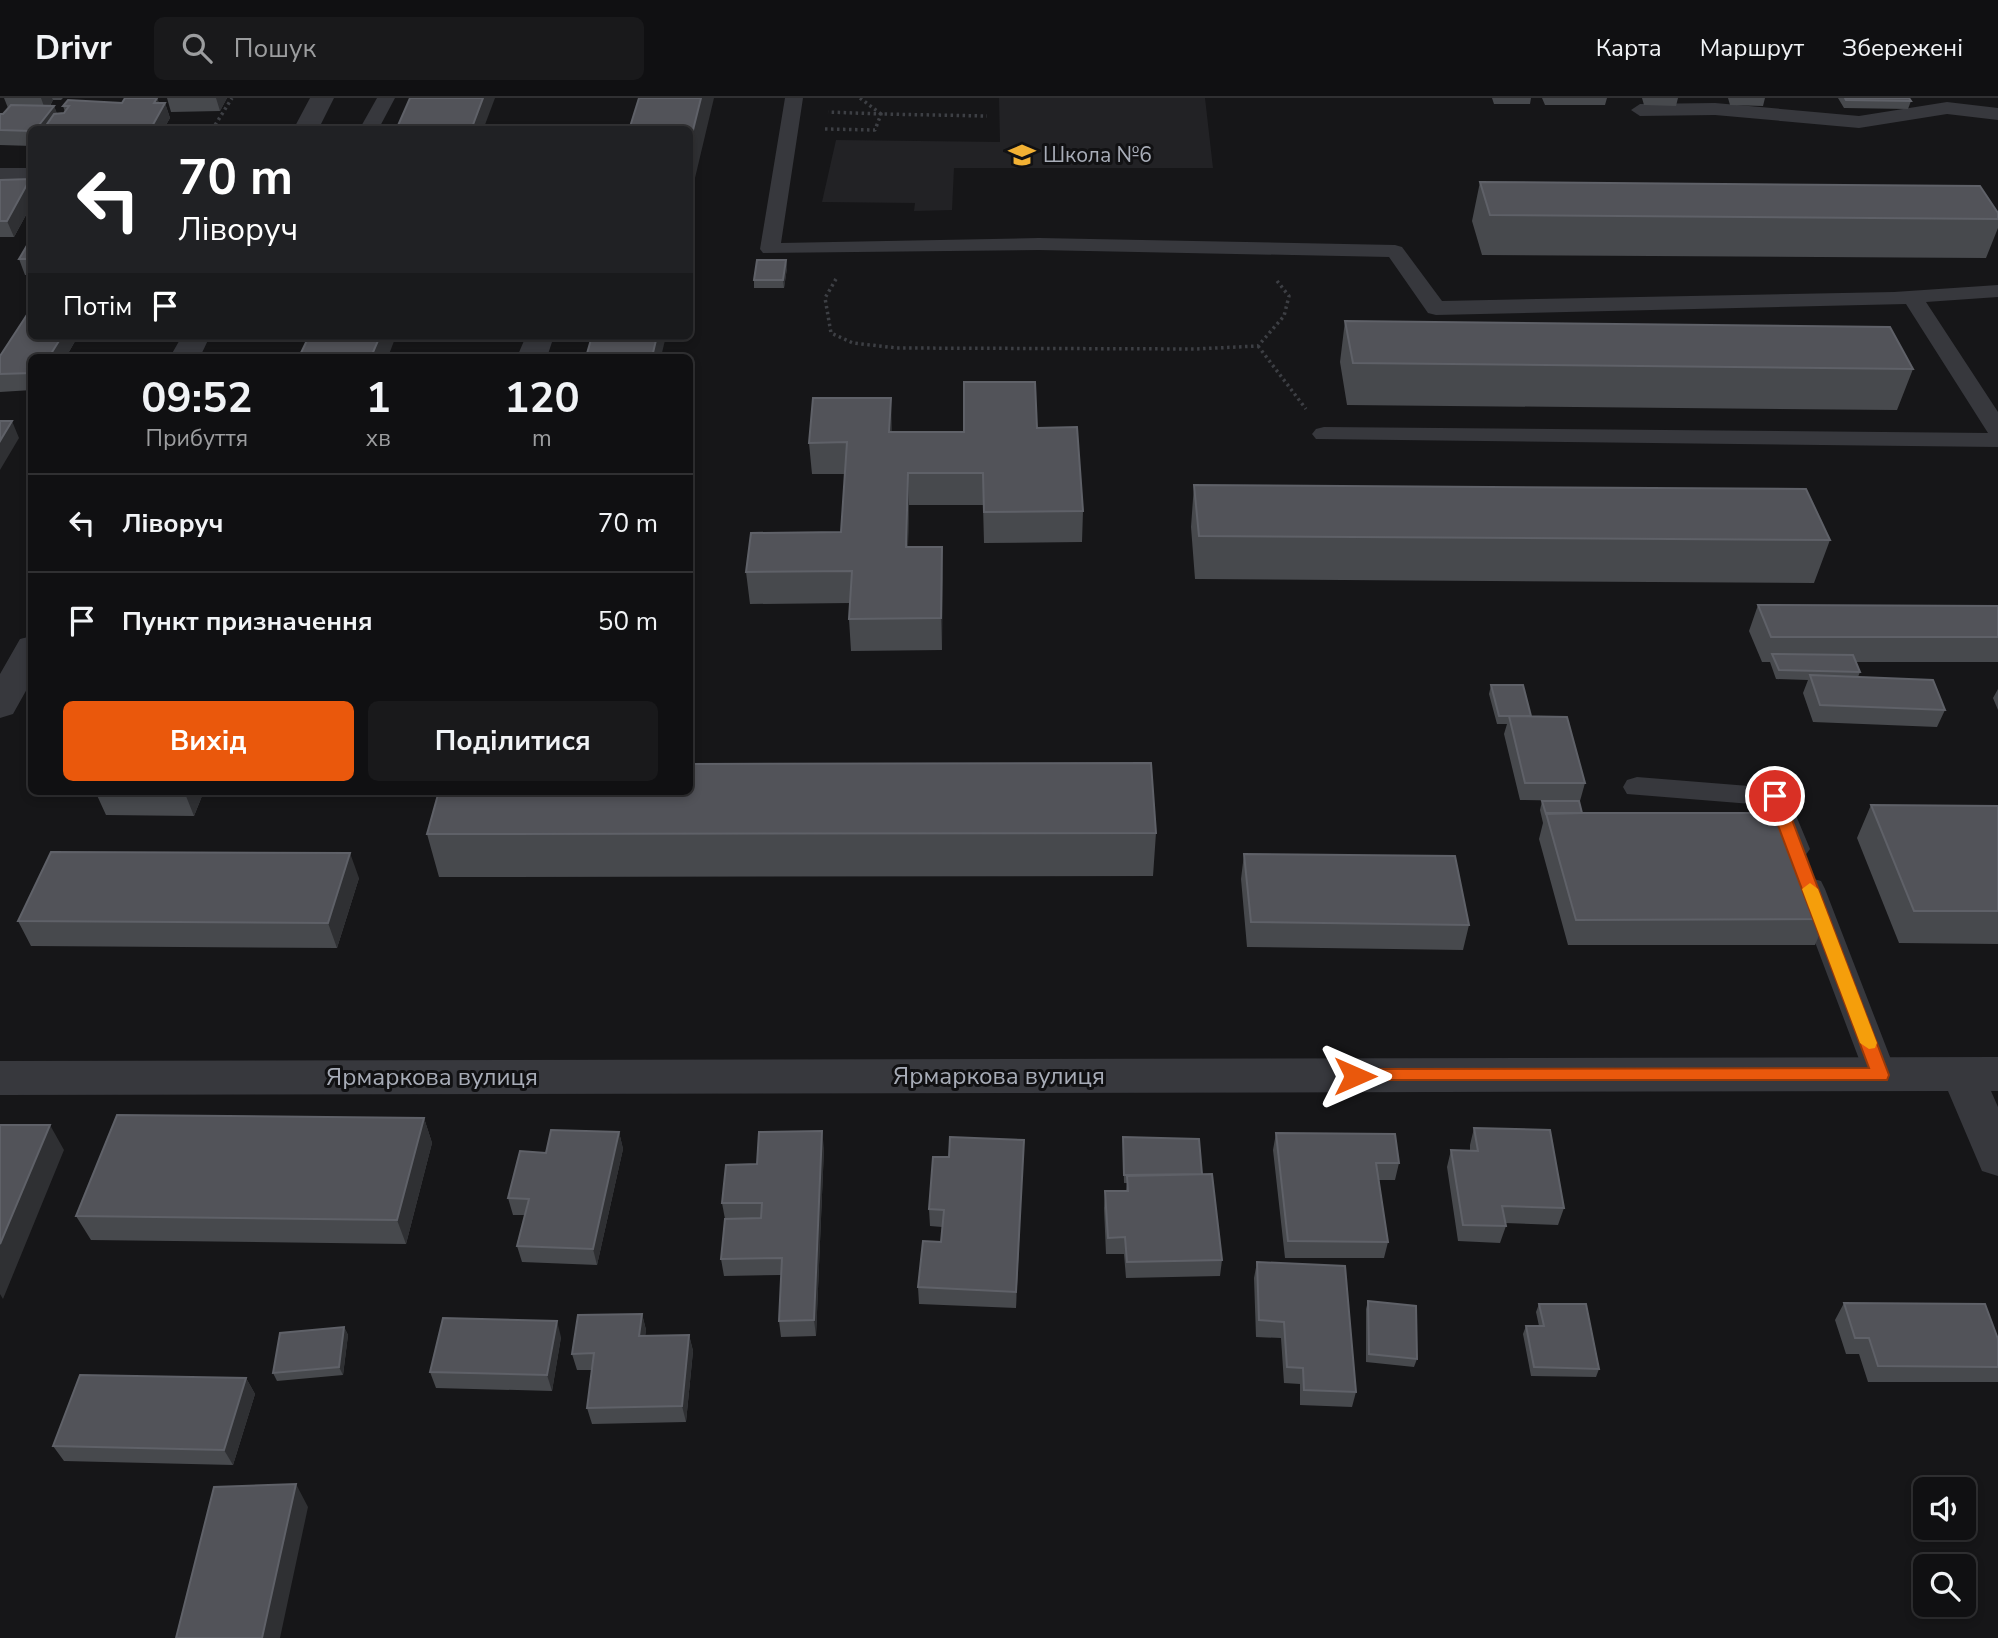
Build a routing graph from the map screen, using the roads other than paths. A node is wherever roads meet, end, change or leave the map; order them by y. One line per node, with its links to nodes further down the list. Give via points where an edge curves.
1 (322, 98): 8 (street)
2 (386, 98): 9 (lane)
3 (1712, 103): 4 (lane, via 1859,122); 5 (lane)
4 (1926, 104): 7 (lane)
5 (1640, 110)
6 (792, 112): 13 (lane, via 770,250 1038,244 1395,251 1436,308)
7 (1998, 114)
8 (307, 126)
9 (370, 126)
10 (0, 176): 11 (street)
11 (28, 176)
12 (1998, 291): 13 (lane)
13 (1912, 297): 14 (lane)
14 (1998, 430)
15 (1324, 434): 16 (lane)
16 (1998, 440)
17 (28, 654): 18 (street)
18 (0, 706)
19 (1637, 787): 21 (lane, via 1775,796)
20 (1981, 1074): 21 (street, Ярмаркова вулиця); 23 (street)
21 (1881, 1075): 22 (street, Ярмаркова вулиця)
22 (0, 1078)
23 (1998, 1158)

